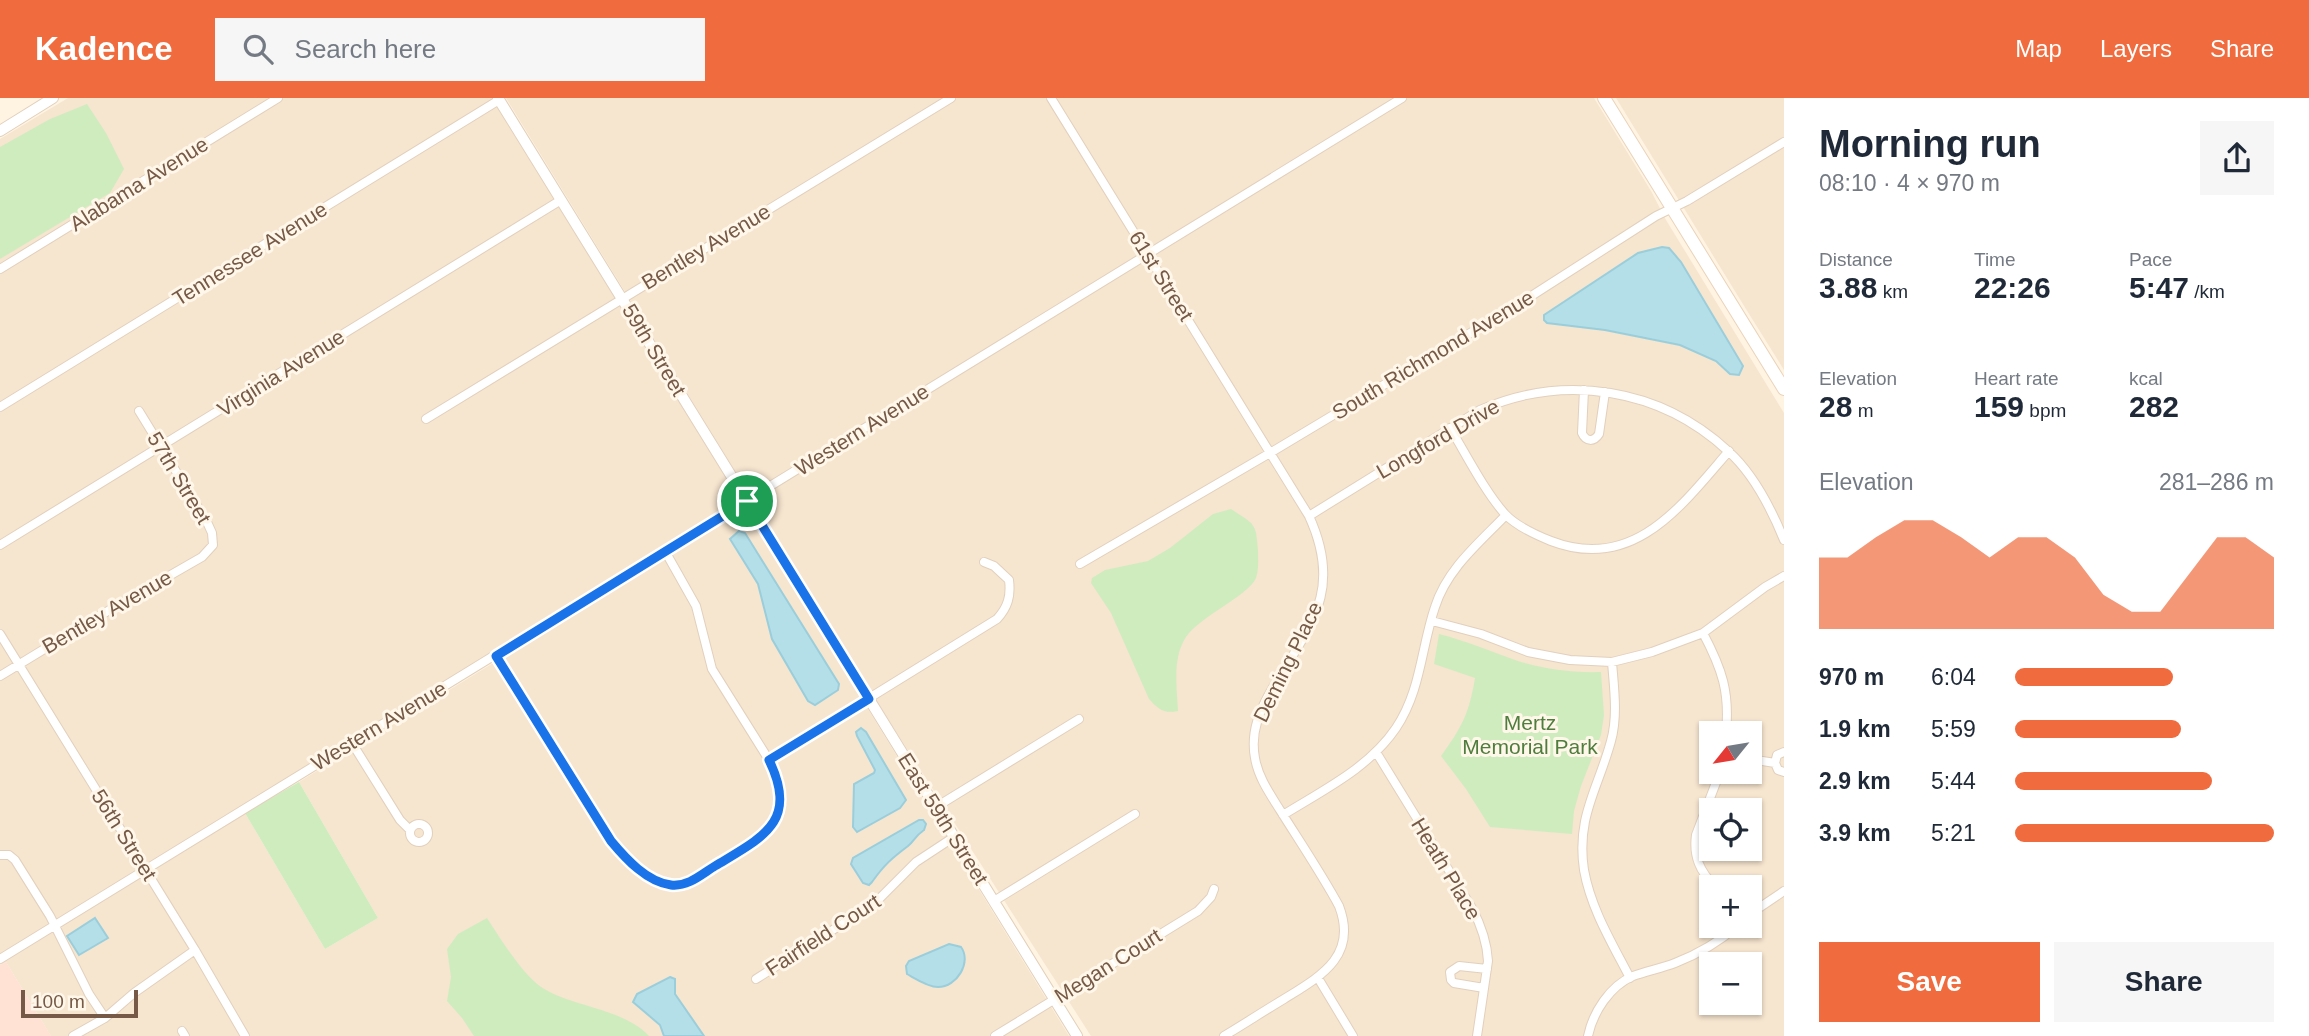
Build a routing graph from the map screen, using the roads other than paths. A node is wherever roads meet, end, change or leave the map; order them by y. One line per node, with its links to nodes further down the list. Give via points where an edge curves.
1 (53, 98): 8 (street)
2 (278, 98): 13 (street, Alabama Avenue)
3 (951, 98): 14 (street, Bentley Avenue)
4 (1051, 98): 12 (street, 61st Street)
5 (1402, 98): 12 (street, Western Avenue)
6 (1604, 98): 11 (main road)
7 (499, 99): 10 (street, 59th Street); 18 (street, Tennessee Avenue)
8 (0, 131)
9 (1784, 142): 11 (street, South Richmond Avenue)
10 (561, 200): 14 (street, 59th Street); 22 (street, Virginia Avenue)
11 (1671, 207): 15 (main road); 24 (street, South Richmond Avenue)
12 (1148, 254): 24 (street, 61st Street); 25 (street, Western Avenue)
13 (0, 269)
14 (622, 298): 20 (street, Bentley Avenue); 25 (street, 59th Street)
15 (1784, 389)
16 (1584, 390): 17 (street, Longford Drive); 17 (street, via 1582,433 1590,440 1599,434); 21 (street, Longford Drive, via 1520,396 1494,404)
17 (1605, 391): 23 (street, Longford Drive, via 1666,409)
18 (0, 407)
19 (139, 411): 22 (street, 57th Street)
20 (426, 419)
21 (1450, 428): 26 (street); 27 (street, Longford Drive)
22 (160, 446): 29 (street, Virginia Avenue); 30 (street, 57th Street, via 212,533)
23 (1729, 452): 26 (street, via 1663,523 1620,545 1562,545); 28 (street, Longford Drive, via 1762,494)
24 (1270, 453): 27 (street, Deming Place); 33 (street, South Richmond Avenue)
25 (747, 501): 31 (street, Western Avenue); 35 (street, 59th Street)
26 (1506, 515): 36 (street, via 1454,570)
27 (1309, 516): 56 (street, Deming Place, via 1323,558 1321,601 1255,723 1258,771)
28 (1784, 540)
29 (0, 545)
30 (213, 545): 41 (street, Bentley Avenue, via 202,557)
31 (665, 551): 39 (street, Western Avenue); 49 (street, via 696,606 712,668)
32 (984, 562): 43 (street, via 1009,580 1004,611)
33 (1080, 564)
34 (1784, 576): 37 (street)
35 (809, 602): 43 (street, East 59th Street)
36 (1432, 621): 40 (street, via 1528,652); 47 (street, via 1410,702)
37 (1703, 633): 40 (street); 45 (street, via 1724,677)
38 (0, 634): 41 (street, 56th Street)
39 (496, 656): 46 (street, Western Avenue); 49 (street, via 611,841 632,864 668,885 685,884 755,842 774,824 781,795)
40 (1612, 662): 72 (street, via 1615,702 1611,741 1587,805 1584,868 1592,901)
41 (19, 665): 42 (street, Bentley Avenue); 60 (street, 56th Street)
42 (0, 676)
43 (869, 699): 49 (street); 54 (street, East 59th Street)
44 (1079, 719): 54 (street)
45 (1727, 721)
46 (352, 743): 57 (street); 60 (street, Western Avenue)
47 (1376, 752): 56 (street, via 1350,774); 70 (street, Heath Place, via 1477,917 1487,950)
48 (1784, 752): 51 (street, via 1777,755)
49 (769, 760)
50 (1762, 761): 51 (street)
51 (1775, 763): 52 (street)
52 (1784, 772)
53 (1715, 784): 61 (street, via 1696,835 1700,869)
54 (936, 807): 58 (street, East 59th Street)
55 (1135, 814): 64 (street)
56 (1283, 815): 71 (street, Deming Place, via 1343,921 1343,945)
57 (410, 830)
58 (954, 837): 64 (street, East 59th Street); 73 (street, Fairfield Court, via 916,862 875,904)
59 (0, 855): 66 (street, via 15,860)
60 (145, 870): 66 (street, Western Avenue); 68 (street, 56th Street)
61 (1705, 875)
62 (1214, 889): 75 (street, Megan Court, via 1198,911)
63 (1784, 891): 65 (street)
64 (994, 901): 75 (street, East 59th Street)
65 (1762, 906)
66 (54, 926): 69 (street, Western Avenue); 76 (street)
67 (1721, 938): 72 (street, via 1696,954)
68 (195, 950): 76 (street); 78 (street, 56th Street)
69 (0, 959)
70 (1487, 969): 74 (street, Heath Place); 74 (street, via 1459,966 1450,972 1454,983)
71 (1318, 978): 81 (street, Deming Place); 82 (street)
72 (1630, 978): 84 (street, via 1600,1005)
73 (756, 979)
74 (1484, 988): 83 (street, Heath Place)
75 (1054, 999): 79 (street, Megan Court); 80 (street, East 59th Street)
76 (105, 1018): 77 (street)
77 (73, 1036)
78 (245, 1036)
79 (995, 1036)
80 (1077, 1036)
81 (1224, 1036)
82 (1353, 1036)
83 (1477, 1036)
84 (1588, 1036)

